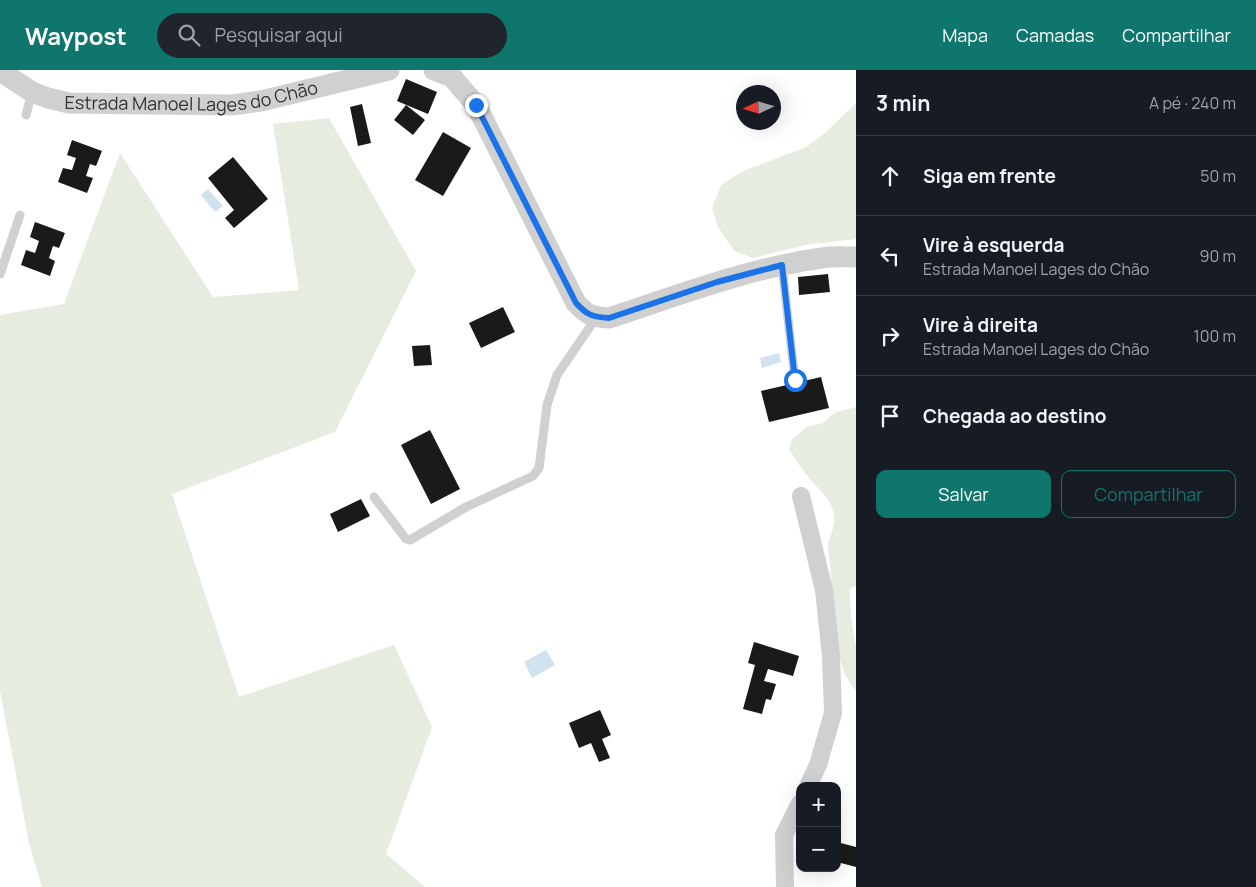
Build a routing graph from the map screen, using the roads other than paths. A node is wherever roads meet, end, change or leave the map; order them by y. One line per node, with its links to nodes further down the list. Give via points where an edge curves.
1 (389, 70): 4 (street, Estrada Manoel Lages do Chão, via 232,105 69,103)
2 (434, 70): 10 (street, via 452,77 476,105 576,303 585,313)
3 (0, 71): 4 (street, Estrada Manoel Lages do Chão)
4 (32, 92): 5 (lane)
5 (26, 114)
6 (20, 215): 9 (lane)
7 (856, 257): 8 (street, via 823,258)
8 (782, 265): 10 (street, via 717,282 609,318); 11 (lane)
9 (0, 274)
10 (596, 317): 13 (lane, via 557,375 547,405 539,468 532,476 466,507 410,540)
11 (795, 380)
12 (801, 496): 14 (street, via 824,590 833,713)
13 (374, 498)
14 (810, 782)
15 (796, 811): 16 (street, via 784,835)
16 (785, 887)

